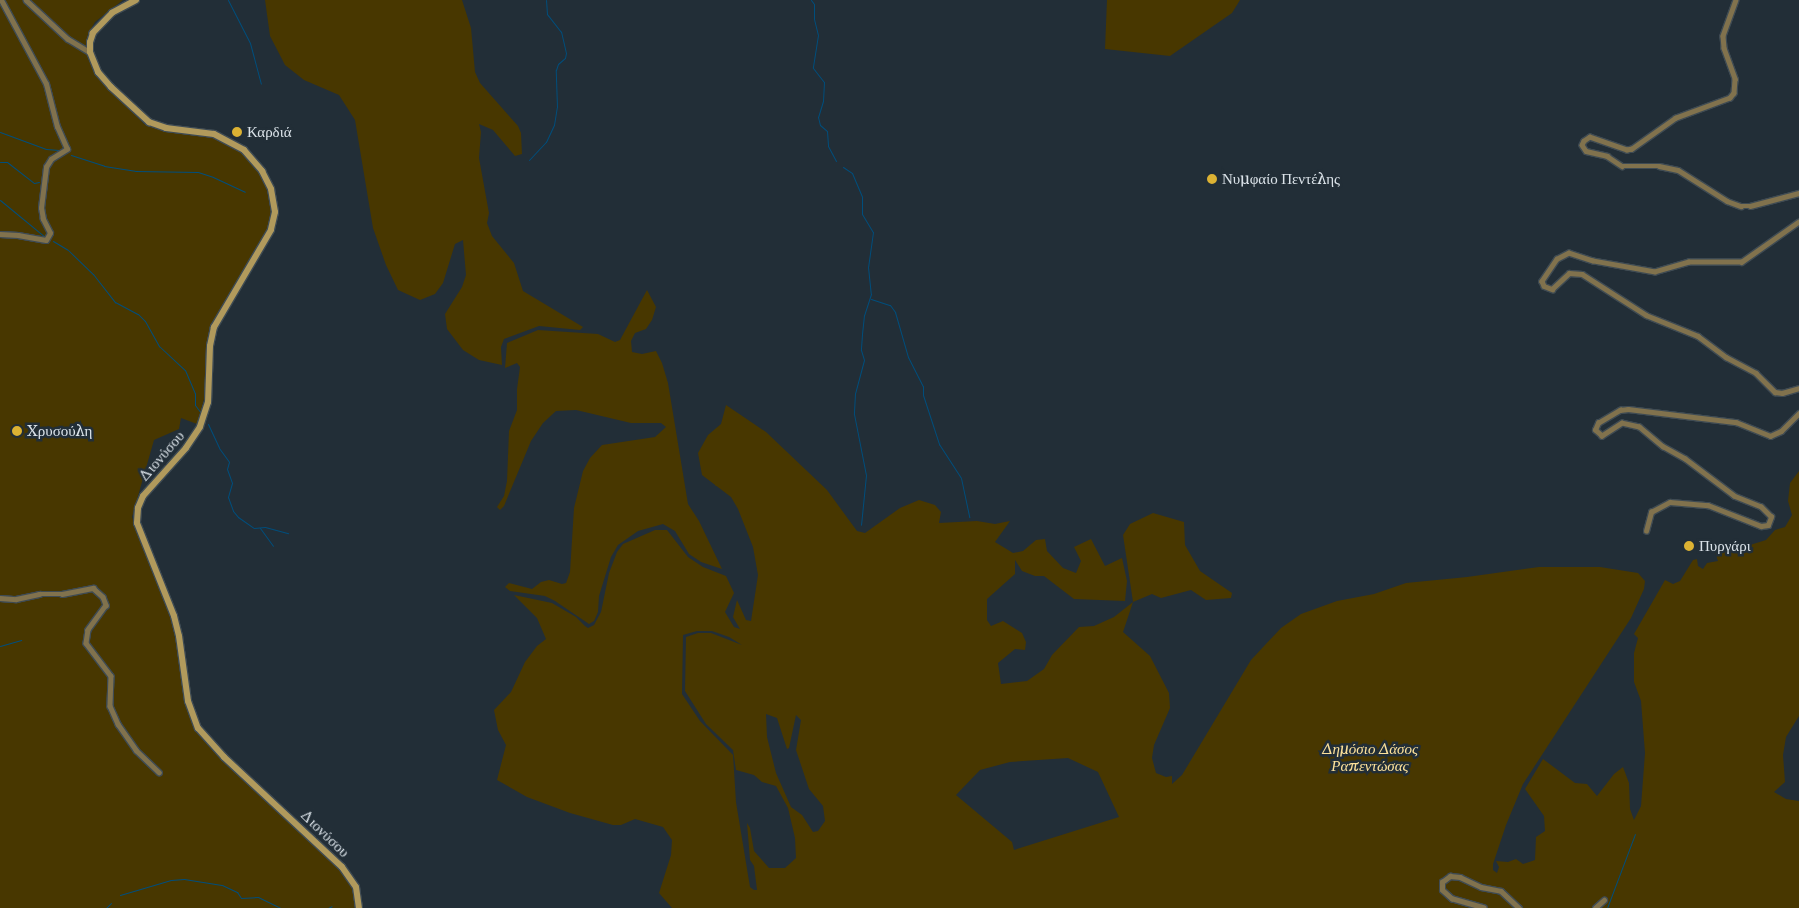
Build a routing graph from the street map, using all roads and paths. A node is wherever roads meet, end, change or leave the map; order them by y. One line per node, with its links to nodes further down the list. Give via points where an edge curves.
1 (1, 0): 8 (street, via 46,84 57,128 67,149 51,159 46,167 41,208 42,219 50,233 46,240)
2 (26, 0): 5 (street, via 68,39)
3 (136, 0): 5 (main road, via 112,13 99,25 91,38)
4 (1736, 0): 6 (street, via 1723,36 1735,79 1732,96 1722,103 1676,118 1632,149 1590,137 1582,146 1586,151 1603,155 1625,167 1659,166 1678,170 1727,201 1741,206)
5 (90, 52): 15 (main road, Διονύσου, via 100,74 149,122 166,128 208,132 229,140 255,161 271,190 275,212 271,230 212,334 208,395 202,422 186,448 143,496 137,523 174,616 188,701 198,728 224,757 349,874 356,886)
6 (1799, 194)
7 (1799, 222): 9 (street, via 1742,262 1686,263 1658,272 1569,254 1557,260 1542,281 1544,286 1552,289 1567,274 1582,274 1646,315 1698,336 1726,357 1756,373 1775,392)
8 (0, 234)
9 (1799, 388)
10 (1799, 413): 11 (street, via 1779,433 1770,436 1736,422 1628,408 1598,423 1595,430 1602,436 1622,423 1639,427 1734,496 1762,508 1771,517 1768,525 1761,526 1708,505 1670,502 1651,512)
11 (1646, 530)
12 (0, 598): 13 (street, via 16,599 94,588 104,597 106,605 88,630 86,643 111,676 109,704 118,724 136,750)
13 (159, 772)
14 (1604, 900): 18 (street)
15 (359, 908)
16 (1484, 908): 17 (street, via 1452,899 1442,890 1442,882 1450,876 1460,877 1481,887 1500,891)
17 (1519, 908)
18 (1595, 908)

